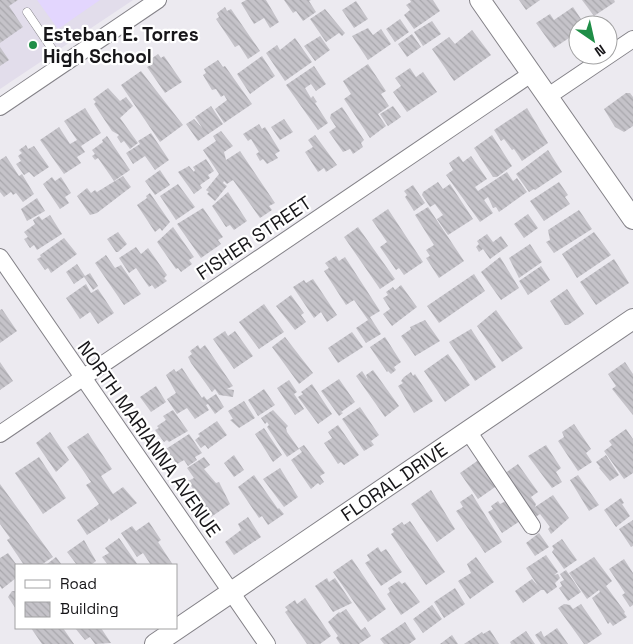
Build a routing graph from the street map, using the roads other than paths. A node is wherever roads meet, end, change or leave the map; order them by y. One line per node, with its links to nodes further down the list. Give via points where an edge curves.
1 (158, 0): 5 (street)
2 (480, 0): 6 (street)
3 (27, 12): 5 (lane)
4 (633, 39): 7 (street)
5 (62, 65): 8 (street)
6 (531, 74): 7 (street); 12 (street, FISHER STREET)
7 (547, 97): 9 (street)
8 (0, 107)
9 (632, 217)
10 (0, 257): 12 (street, NORTH MARIANNA AVENUE)
11 (633, 319): 13 (street, FLORAL DRIVE)
12 (82, 378): 14 (street, FISHER STREET); 16 (street, NORTH MARIANNA AVENUE)
13 (468, 431): 15 (street); 16 (street, FLORAL DRIVE)
14 (0, 434)
15 (532, 526)
16 (231, 592): 17 (street, FLORAL DRIVE); 20 (street, NORTH MARIANNA AVENUE)
17 (178, 629)
18 (178, 629): 19 (street, FLORAL DRIVE)
19 (156, 644)
20 (266, 644)

